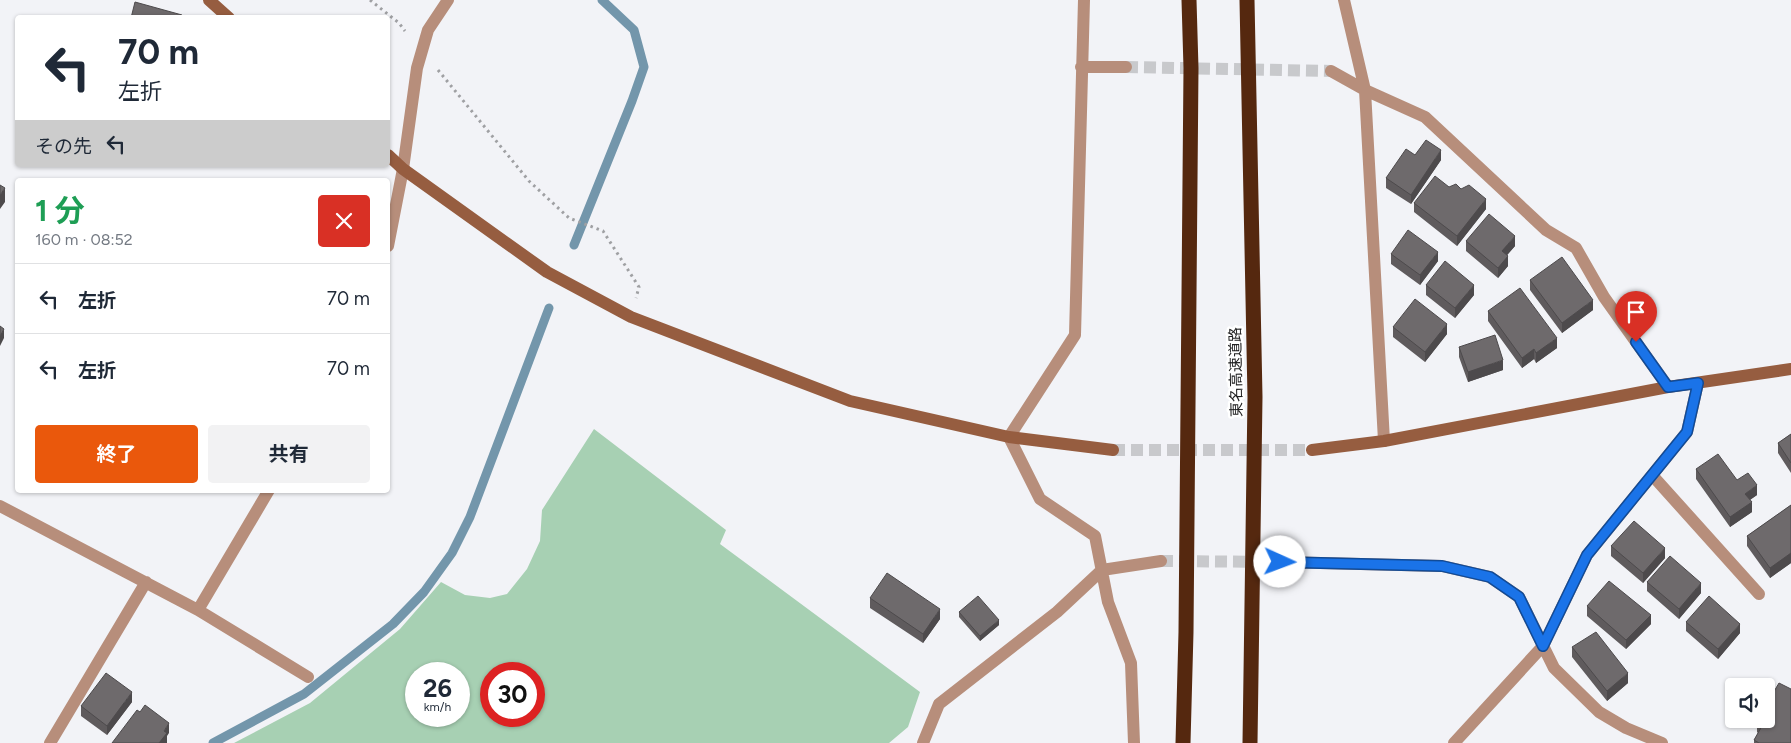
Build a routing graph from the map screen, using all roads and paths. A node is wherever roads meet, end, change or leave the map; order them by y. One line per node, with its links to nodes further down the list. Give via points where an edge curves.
1 (209, 0): 8 (street)
2 (370, 0): 9 (path)
3 (448, 0): 11 (street, via 428,30)
4 (1084, 0): 12 (street)
5 (1189, 0): 41 (highway, via 1191,78)
6 (1247, 0): 42 (highway, 東名高速道路, via 1255,397)
7 (1344, 0): 15 (street)
8 (226, 15)
9 (389, 15)
10 (390, 16): 11 (path)
11 (422, 51): 17 (street); 19 (path, via 529,181 569,218 603,231 639,286)
12 (1081, 67): 13 (street); 23 (street, via 1075,335)
13 (1126, 67)
14 (1331, 71): 15 (street)
15 (1365, 90): 22 (street, via 1425,117 1546,230 1576,248 1604,297); 24 (street)
16 (390, 157): 17 (street)
17 (403, 169): 18 (street); 19 (street, via 547,272)
18 (390, 236)
19 (630, 318): 23 (street, via 850,401)
20 (1791, 369): 21 (street)
21 (1698, 383): 22 (street); 27 (street, via 1687,432)
22 (1668, 387): 24 (street)
23 (1009, 437): 25 (street); 32 (street, via 1040,498 1095,536)
24 (1384, 441): 26 (street)
25 (1113, 450)
26 (1312, 450)
27 (1652, 475): 34 (street); 36 (street, via 1587,555)
28 (267, 493): 35 (street)
29 (0, 506): 33 (street)
30 (1161, 561): 32 (street)
31 (1280, 562): 36 (street, via 1442,566 1490,577 1519,597)
32 (1102, 570): 39 (street, via 1057,612 939,704); 40 (street, via 1108,602 1131,663)
33 (146, 582): 35 (street); 38 (street)
34 (1758, 594)
35 (198, 610): 37 (street)
36 (1543, 646): 43 (street); 44 (street, via 1554,668 1599,712)
37 (308, 677)
38 (50, 743)
39 (923, 743)
40 (1134, 743)
41 (1183, 743)
42 (1250, 743)
43 (1454, 743)
44 (1662, 743)

